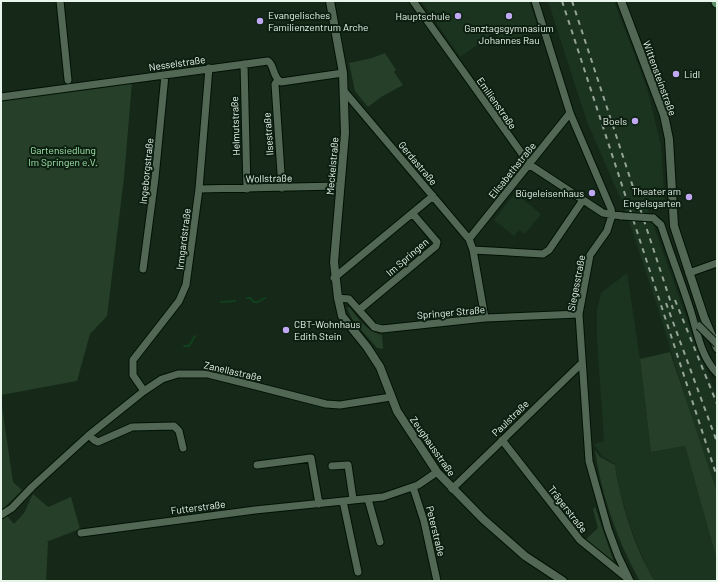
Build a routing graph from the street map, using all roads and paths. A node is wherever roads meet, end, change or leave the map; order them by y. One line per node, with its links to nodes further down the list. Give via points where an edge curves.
1 (60, 1): 10 (street)
2 (330, 1): 8 (street, Meckelstraße)
3 (413, 1): 15 (street, Emilienstraße)
4 (535, 1): 14 (street)
5 (621, 1): 28 (street, Wittensteinstraße, via 664,115 670,153 674,226)
6 (244, 64): 7 (street, Nesselstraße); 11 (street, Nesselstraße, via 271,62); 19 (street, Helmutstraße)
7 (209, 68): 9 (street, Nesselstraße); 17 (street, Irmgardstraße)
8 (344, 73): 11 (street, via 281,82); 12 (street, Meckelstraße)
9 (165, 75): 13 (street, Nesselstraße); 27 (street, Ingeborgstraße)
10 (68, 80)
11 (278, 80): 18 (street, Ilsestraße, via 274,84)
12 (344, 91): 16 (street, Meckelstraße, via 345,133); 20 (street, Gerdastraße)
13 (1, 97)
14 (570, 113): 15 (street, Elisabethstraße); 23 (street)
15 (530, 165): 21 (street, Emilienstraße); 24 (street, Elisabethstraße)
16 (340, 186): 18 (street, Wollstraße); 29 (street, Meckelstraße)
17 (199, 188): 19 (street, Wollstraße); 40 (street, Irmgardstraße, via 186,285 179,300 133,360 133,375)
18 (282, 188): 19 (street, Wollstraße)
19 (247, 189)
20 (433, 196): 22 (street); 24 (street, Gerdastraße)
21 (583, 200): 23 (street, Emilienstraße, via 603,213); 25 (street, via 549,250 543,254)
22 (413, 214): 29 (street); 31 (street, Im Springen, via 437,242 436,246)
23 (612, 215): 32 (street, Emilienstraße, bridge, via 652,218 661,224); 33 (street, Siegesstraße, via 607,231 590,255)
24 (469, 239): 25 (street, Gerdastraße)
25 (473, 250): 34 (street, Gerdastraße)
26 (717, 263): 28 (street)
27 (143, 268)
28 (689, 273): 37 (street, Wittensteinstraße)
29 (334, 278): 30 (street, Meckelstraße)
30 (338, 298): 31 (street, Springer Straße, via 349,299); 35 (street, Meckelstraße, via 342,316)
31 (359, 310): 34 (street, Springer Straße, via 374,327 382,329)
32 (690, 311): 36 (street, Emilienstraße, bridge, via 699,326); 39 (street, Emilienstraße, via 706,358)
33 (579, 314): 34 (street, Springer Straße); 38 (street, Siegesstraße)
34 (485, 318)
35 (352, 329): 41 (street, Zeughausstraße, via 380,367)
36 (717, 344)
37 (717, 348)
38 (582, 363): 43 (street, Paulstraße); 58 (street, Siegesstraße, via 589,461 618,556)
39 (717, 373)
40 (144, 391): 41 (street, Zanellastraße, via 162,379 194,373 208,374 326,404 340,405); 42 (street, Zanellastraße)
41 (391, 397): 47 (street, Zeughausstraße, via 397,411)
42 (89, 435): 44 (street, via 98,442 132,427 174,426 179,431); 54 (street, Zanellastraße, via 32,486 12,508)
43 (502, 440): 49 (street, Paulstraße); 58 (street, Trägerstraße, via 580,540)
44 (183, 448)
45 (257, 466): 53 (street, via 311,458)
46 (332, 466): 50 (street, via 348,465)
47 (436, 472): 48 (street, Futterstraße); 49 (street, Zeughausstraße)
48 (413, 487): 51 (street, Futterstraße); 59 (street, Peterstraße, via 424,521)
49 (452, 488): 60 (street, Zeughausstraße, via 525,556)
50 (353, 499): 51 (street, Futterstraße); 52 (street, Futterstraße)
51 (368, 499): 56 (street)
52 (343, 501): 53 (street, Futterstraße); 57 (street)
53 (319, 504): 55 (street, Futterstraße)
54 (1, 515)
55 (81, 533)
56 (380, 542)
57 (358, 572)
58 (629, 580)
59 (437, 581)
60 (563, 581)

